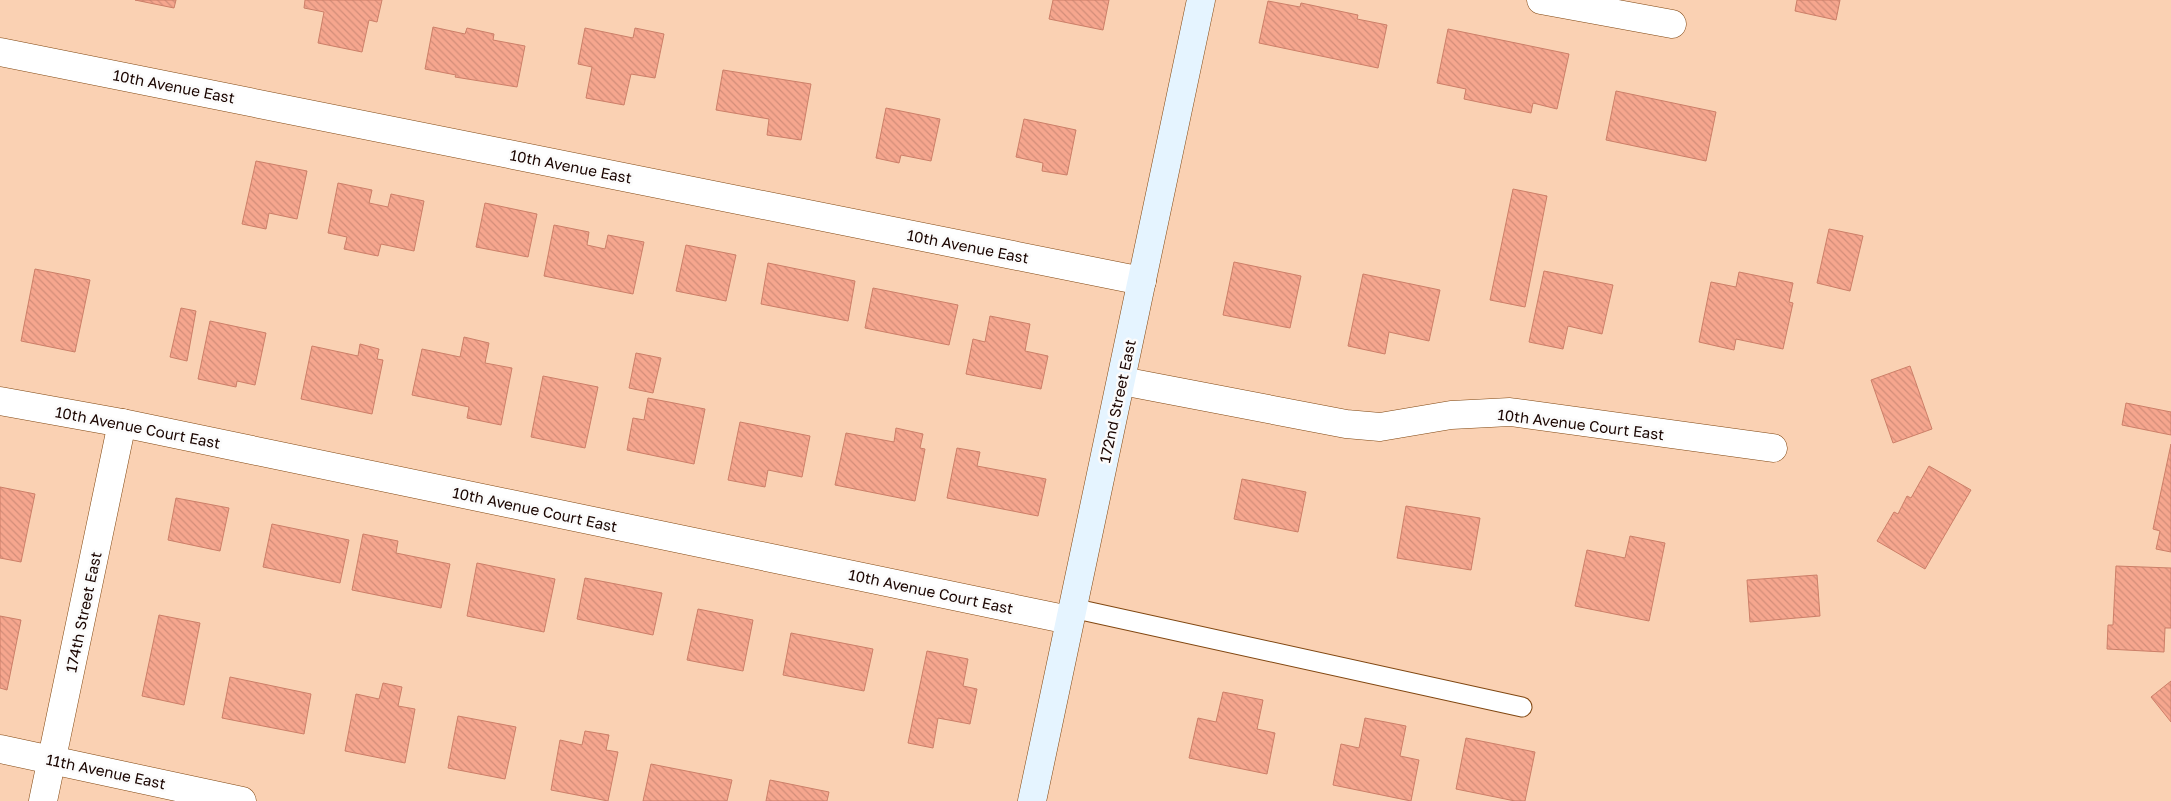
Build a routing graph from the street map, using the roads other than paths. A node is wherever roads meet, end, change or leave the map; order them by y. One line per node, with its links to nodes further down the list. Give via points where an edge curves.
1 (1202, 0): 5 (street, 172nd Street East)
2 (1541, 0): 3 (street)
3 (1672, 24)
4 (0, 52): 5 (street, 10th Avenue East)
5 (1142, 281): 6 (street, 172nd Street East)
6 (1122, 381): 9 (street, 10th Avenue Court East, via 1346,424 1380,427 1452,414 1510,412); 10 (street, 172nd Street East)
7 (0, 401): 8 (street, 10th Avenue Court East)
8 (122, 423): 10 (street, 10th Avenue Court East); 13 (street, 174th Street East)
9 (1773, 448)
10 (1071, 614): 11 (lane); 16 (street, 172nd Street East)
11 (1522, 707)
12 (0, 749): 13 (street, 11th Avenue East)
13 (53, 760): 14 (street, 174th Street East); 15 (street, 11th Avenue East)
14 (44, 801)
15 (242, 801)
16 (1032, 801)

